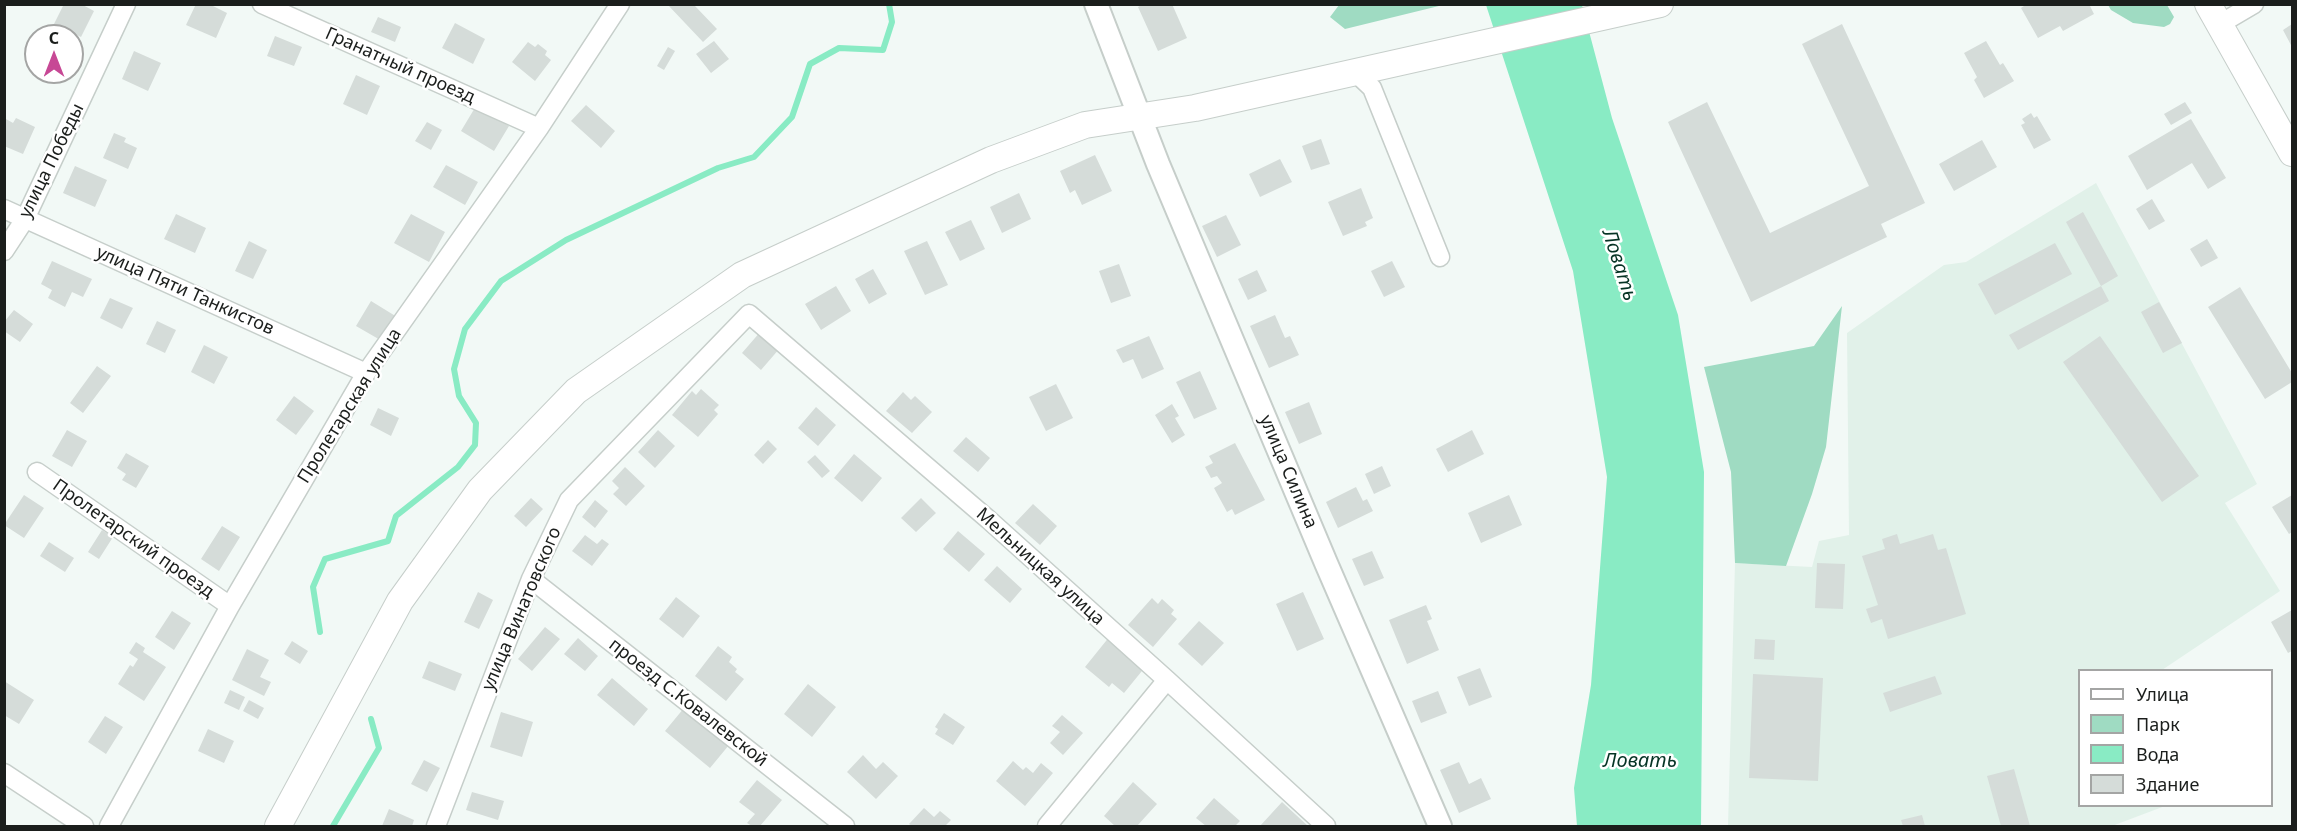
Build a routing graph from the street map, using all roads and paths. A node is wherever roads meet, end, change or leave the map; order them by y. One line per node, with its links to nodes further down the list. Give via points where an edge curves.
1 (126, 4): 13 (street, улица Победы)
2 (262, 4): 10 (street, Гранатный проезд)
3 (620, 4): 10 (street, Пролетарская улица)
4 (1096, 4): 9 (street, улица Силина)
5 (1660, 4): 8 (main road)
6 (2254, 4): 7 (street)
7 (2214, 14): 11 (main road)
8 (1354, 71): 9 (main road, via 1195,108); 15 (street, via 1372,88)
9 (1140, 116): 25 (main road, via 1084,125 991,160 742,275 576,391 480,490 400,601); 30 (street, улица Силина)
10 (539, 128): 17 (street, Пролетарская улица)
11 (2292, 153)
12 (4, 209): 13 (street, улица Пяти Танкистов)
13 (25, 219): 14 (street, улица Победы); 17 (street, улица Пяти Танкистов)
14 (4, 251)
15 (1440, 257)
16 (749, 314): 19 (street, улица Винатовского, via 569,500); 21 (street, Мельницкая улица, via 989,520)
17 (366, 373): 20 (street, Пролетарская улица)
18 (36, 472): 20 (street, Пролетарский проезд)
19 (531, 579): 26 (street, улица Винатовского); 27 (street, проезд С.Ковалевской)
20 (230, 606): 24 (street, Пролетарская улица)
21 (1167, 680): 28 (street); 29 (street, Мельницкая улица)
22 (4, 773): 23 (street)
23 (84, 826)
24 (109, 826)
25 (278, 826)
26 (436, 826)
27 (845, 826)
28 (1047, 826)
29 (1326, 826)
30 (1440, 826)

